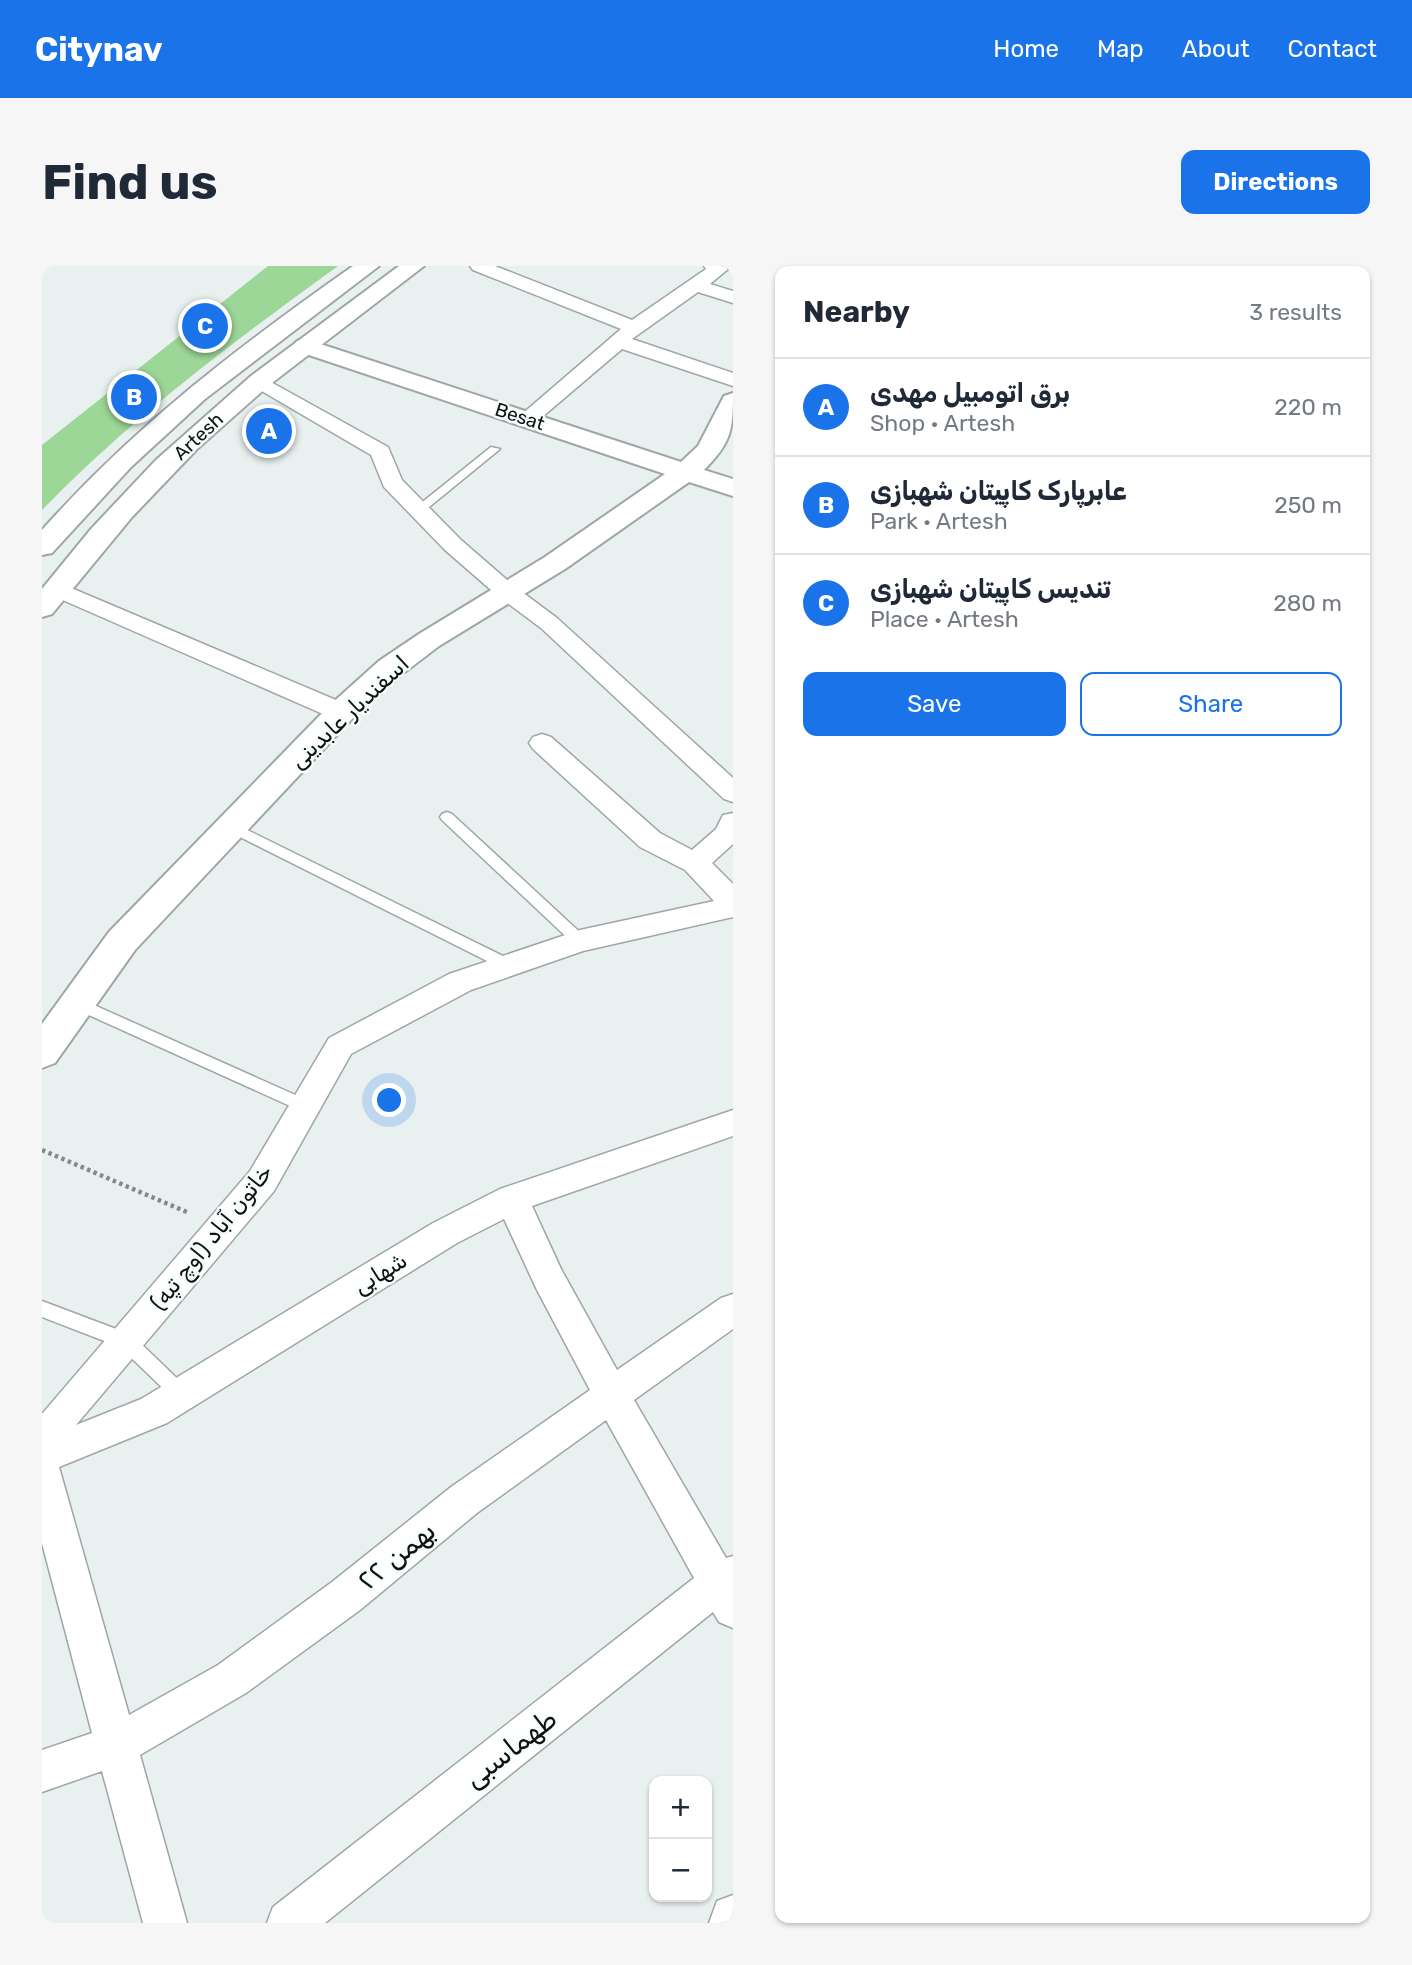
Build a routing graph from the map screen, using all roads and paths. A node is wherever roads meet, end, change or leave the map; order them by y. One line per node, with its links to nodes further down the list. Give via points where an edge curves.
1 (368, 266): 8 (street, Artesh)
2 (413, 266): 9 (street, Artesh)
3 (479, 266): 7 (street)
4 (722, 267): 5 (street)
5 (694, 285): 6 (street); 7 (street)
6 (733, 297)
7 (626, 335): 10 (street); 13 (street)
8 (272, 336): 9 (street, Besat); 18 (street, Artesh, via 174,412 86,496)
9 (305, 346): 11 (street, Artesh); 13 (street, Besat)
10 (733, 380)
11 (260, 383): 17 (street, via 380,452 392,482); 20 (street, Artesh, via 211,422 126,506)
12 (733, 401): 15 (street, اسفندیار عابدینی, via 709,450)
13 (528, 419): 15 (street, Besat)
14 (495, 449): 17 (lane)
15 (687, 471): 16 (street, Besat); 19 (street, اسفندیار عابدینی, via 555,563)
16 (733, 488)
17 (419, 510): 19 (street)
18 (42, 547)
19 (506, 591): 21 (street, اسفندیار عابدینی, via 390,668); 23 (street, via 549,623)
20 (49, 598): 21 (street)
21 (341, 712): 26 (street, اسفندیار عابدینی)
22 (542, 743): 27 (street, via 650,840)
23 (733, 793)
24 (447, 817): 29 (lane)
25 (733, 822): 27 (street, via 726,835)
26 (233, 828): 30 (lane); 31 (street, اسفندیار عابدینی, via 122,941)
27 (695, 863): 28 (street)
28 (733, 906): 29 (street, خاتون آباد (اوچ تپه))
29 (580, 941): 30 (street, خاتون آباد (اوچ تپه))
30 (510, 966): 33 (street, خاتون آباد (اوچ تپه), via 460,982 340,1046)
31 (76, 1003): 32 (street, اسفندیار عابدینی); 33 (lane)
32 (42, 1054)
33 (306, 1106): 37 (street, خاتون آباد (اوچ تپه), via 262,1181)
34 (733, 1123): 36 (street, شهابی)
35 (42, 1150): 37 (path)
36 (512, 1199): 41 (street, شهابی, via 445,1233); 42 (street)
37 (221, 1227): 40 (street, خاتون آباد (اوچ تپه))
38 (42, 1309): 40 (lane)
39 (733, 1309): 42 (street, ۲۲ بهمن)
40 (126, 1341): 41 (lane); 43 (street, خاتون آباد (اوچ تپه), via 59,1418)
41 (181, 1394): 44 (street, شهابی, via 154,1411)
42 (611, 1394): 46 (street); 47 (street, ۲۲ بهمن, via 464,1500 346,1596 232,1679)
43 (42, 1451)
44 (42, 1456)
45 (42, 1472): 47 (street)
46 (729, 1588): 51 (street, طهماسبی)
47 (117, 1745): 48 (street, ۲۲ بهمن); 50 (street)
48 (42, 1772)
49 (733, 1917): 52 (street)
50 (166, 1923)
51 (289, 1923)
52 (731, 1923)

